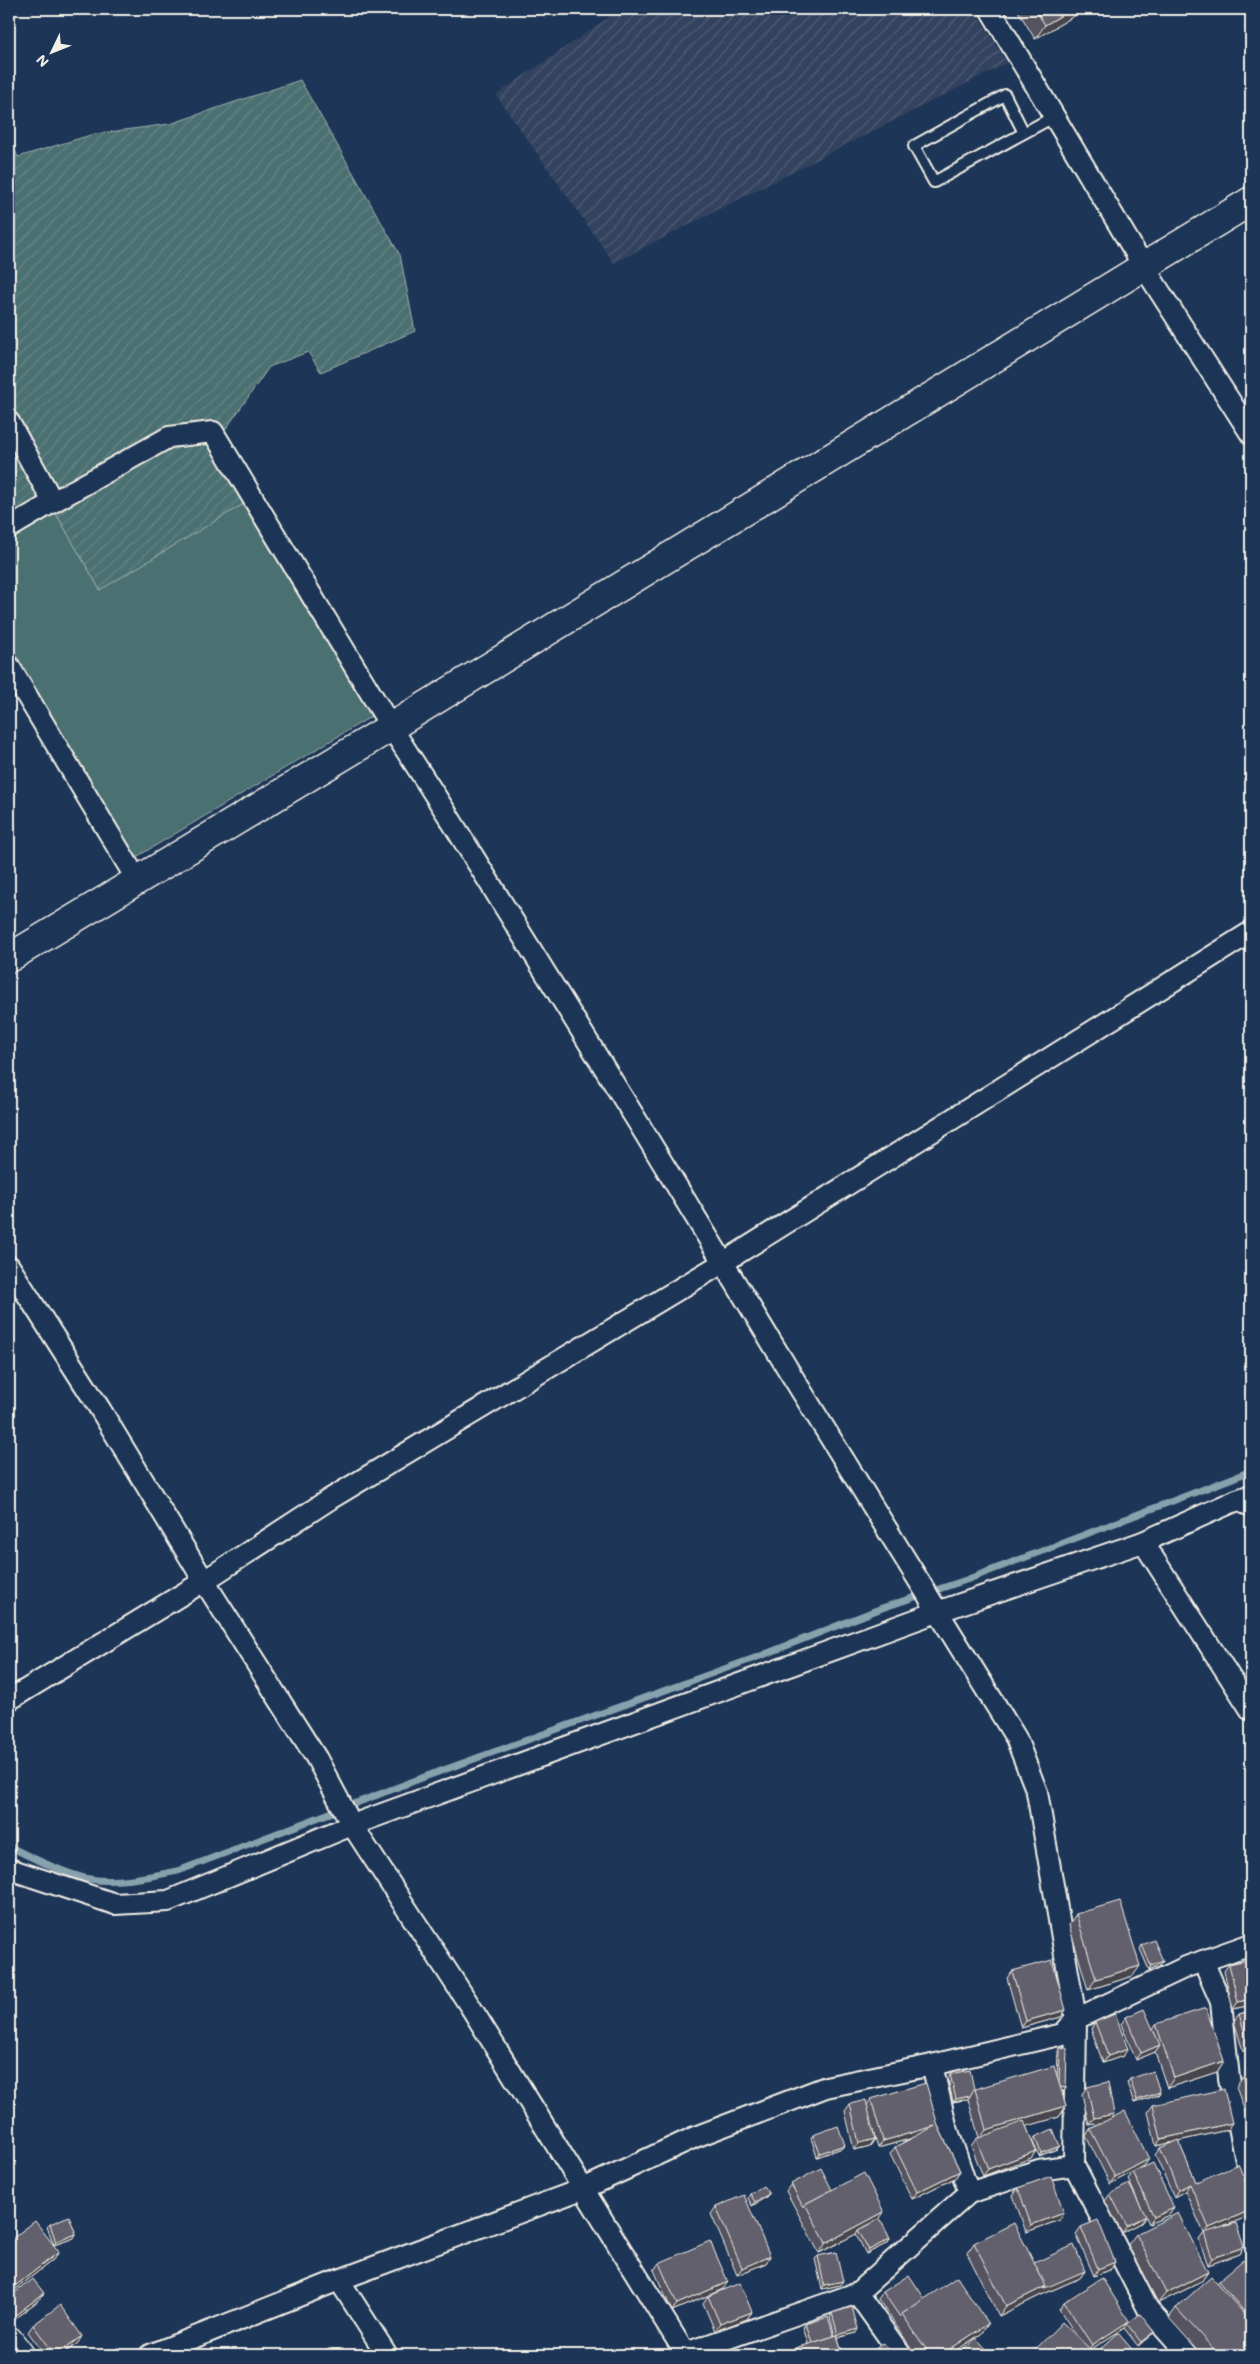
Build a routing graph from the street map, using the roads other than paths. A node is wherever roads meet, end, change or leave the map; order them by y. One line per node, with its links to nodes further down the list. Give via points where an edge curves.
1 (990, 9): 2 (street)
2 (1055, 116): 3 (lane); 5 (street)
3 (1024, 133): 3 (lane, via 934,182 914,146 1005,96)
4 (1251, 201): 5 (street)
5 (1144, 267): 7 (street); 11 (street)
6 (9, 422): 8 (street)
7 (1251, 434)
8 (53, 502): 9 (street); 11 (street, via 169,437 212,432)
9 (9, 528)
10 (9, 666): 12 (street)
11 (391, 727): 12 (street); 15 (street)
12 (137, 880): 14 (street)
13 (1251, 932): 15 (street)
14 (9, 958)
15 (724, 1262): 19 (street, via 330,1499); 20 (street)
16 (9, 1266): 19 (street)
17 (1246, 1500): 18 (street)
18 (1143, 1542): 20 (street); 22 (street)
19 (204, 1581): 21 (street); 23 (street, via 317,1759)
20 (937, 1612): 23 (street); 27 (street, via 1016,1738 1037,1792)
21 (9, 1700)
22 (1251, 1710)
23 (352, 1825): 24 (street, via 168,1902 115,1904); 31 (street)
24 (9, 1868)
25 (1251, 1944): 26 (street)
26 (1204, 1961): 27 (street); 30 (street, via 1222,2002 1229,2078)
27 (1076, 2019): 28 (street, via 1063,2034); 29 (street)
28 (932, 2065): 31 (street, via 826,2087 695,2137); 32 (street, via 946,2126)
29 (1074, 2165): 32 (street, via 1038,2170); 41 (street, via 1148,2309)
30 (1251, 2185)
31 (585, 2188): 33 (street); 36 (street)
32 (969, 2193): 34 (street)
33 (339, 2280): 38 (street); 39 (street)
34 (857, 2293): 36 (street); 40 (street)
35 (9, 2341): 37 (street)
36 (682, 2354)
37 (20, 2355)
38 (150, 2355)
39 (387, 2355)
40 (901, 2355)
41 (1189, 2355)

